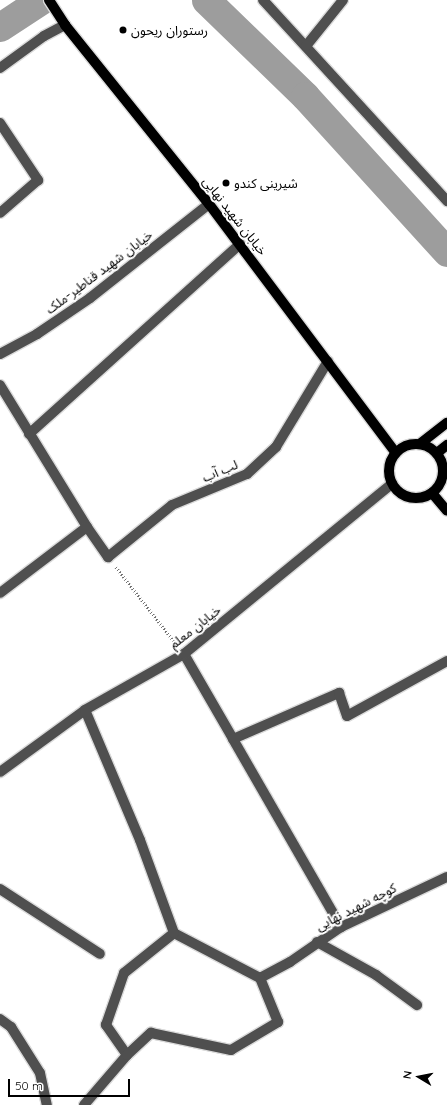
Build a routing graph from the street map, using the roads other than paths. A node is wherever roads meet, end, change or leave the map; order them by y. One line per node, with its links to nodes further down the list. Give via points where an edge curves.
1 (49, 0): 4 (main road, خیابان شهید نهایی)
2 (263, 0): 5 (street)
3 (343, 0): 5 (street)
4 (65, 25): 6 (street, via 44,36); 9 (main road, خیابان شهید نهایی)
5 (306, 46): 8 (street)
6 (0, 68)
7 (0, 123): 10 (street, via 38,180)
8 (447, 202)
9 (209, 204): 11 (main road, خیابان شهید نهایی); 12 (street, خیابان شهید قناطیر-ملک, via 90,298 38,334)
10 (0, 213)
11 (240, 244): 13 (main road, خیابان شهید نهایی); 16 (street)
12 (0, 354)
13 (328, 361): 19 (main road, خیابان شهید نهایی); 24 (street, لب آب, via 276,448 247,474 172,505 108,557)
14 (0, 385): 16 (street)
15 (447, 424): 17 (main road)
16 (29, 434): 24 (street)
17 (421, 443): 19 (main road, via 403,446); 20 (main road)
18 (447, 445): 20 (main road)
19 (396, 453): 21 (main road, via 389,464)
20 (437, 453): 22 (main road, via 444,474 440,485)
21 (392, 484): 22 (main road, via 405,496 413,498); 26 (street, خیابان معلم)
22 (432, 493): 23 (main road)
23 (447, 511)
24 (87, 527): 25 (street)
25 (0, 593)
26 (184, 654): 28 (street, خیابان معلم); 29 (street)
27 (447, 661): 29 (street, via 346,716 339,693)
28 (85, 710): 30 (street, خیابان معلم); 34 (street, via 140,840)
29 (233, 739): 33 (street)
30 (0, 772)
31 (447, 877): 33 (street, کوچه شهید نهایی)
32 (0, 889): 36 (street)
33 (341, 927): 35 (street, کوچه شهید نهایی)
34 (174, 933): 37 (street); 40 (street, via 124,973 106,1025)
35 (318, 942): 37 (street, کوچه شهید نهایی, via 290,962); 38 (street, via 376,975)
36 (100, 954)
37 (260, 978): 40 (street, via 278,1022 231,1050 151,1033)
38 (417, 1005)
39 (0, 1019): 41 (street, via 11,1027 40,1073)
40 (127, 1055): 42 (street)
41 (47, 1105)
42 (84, 1105)

